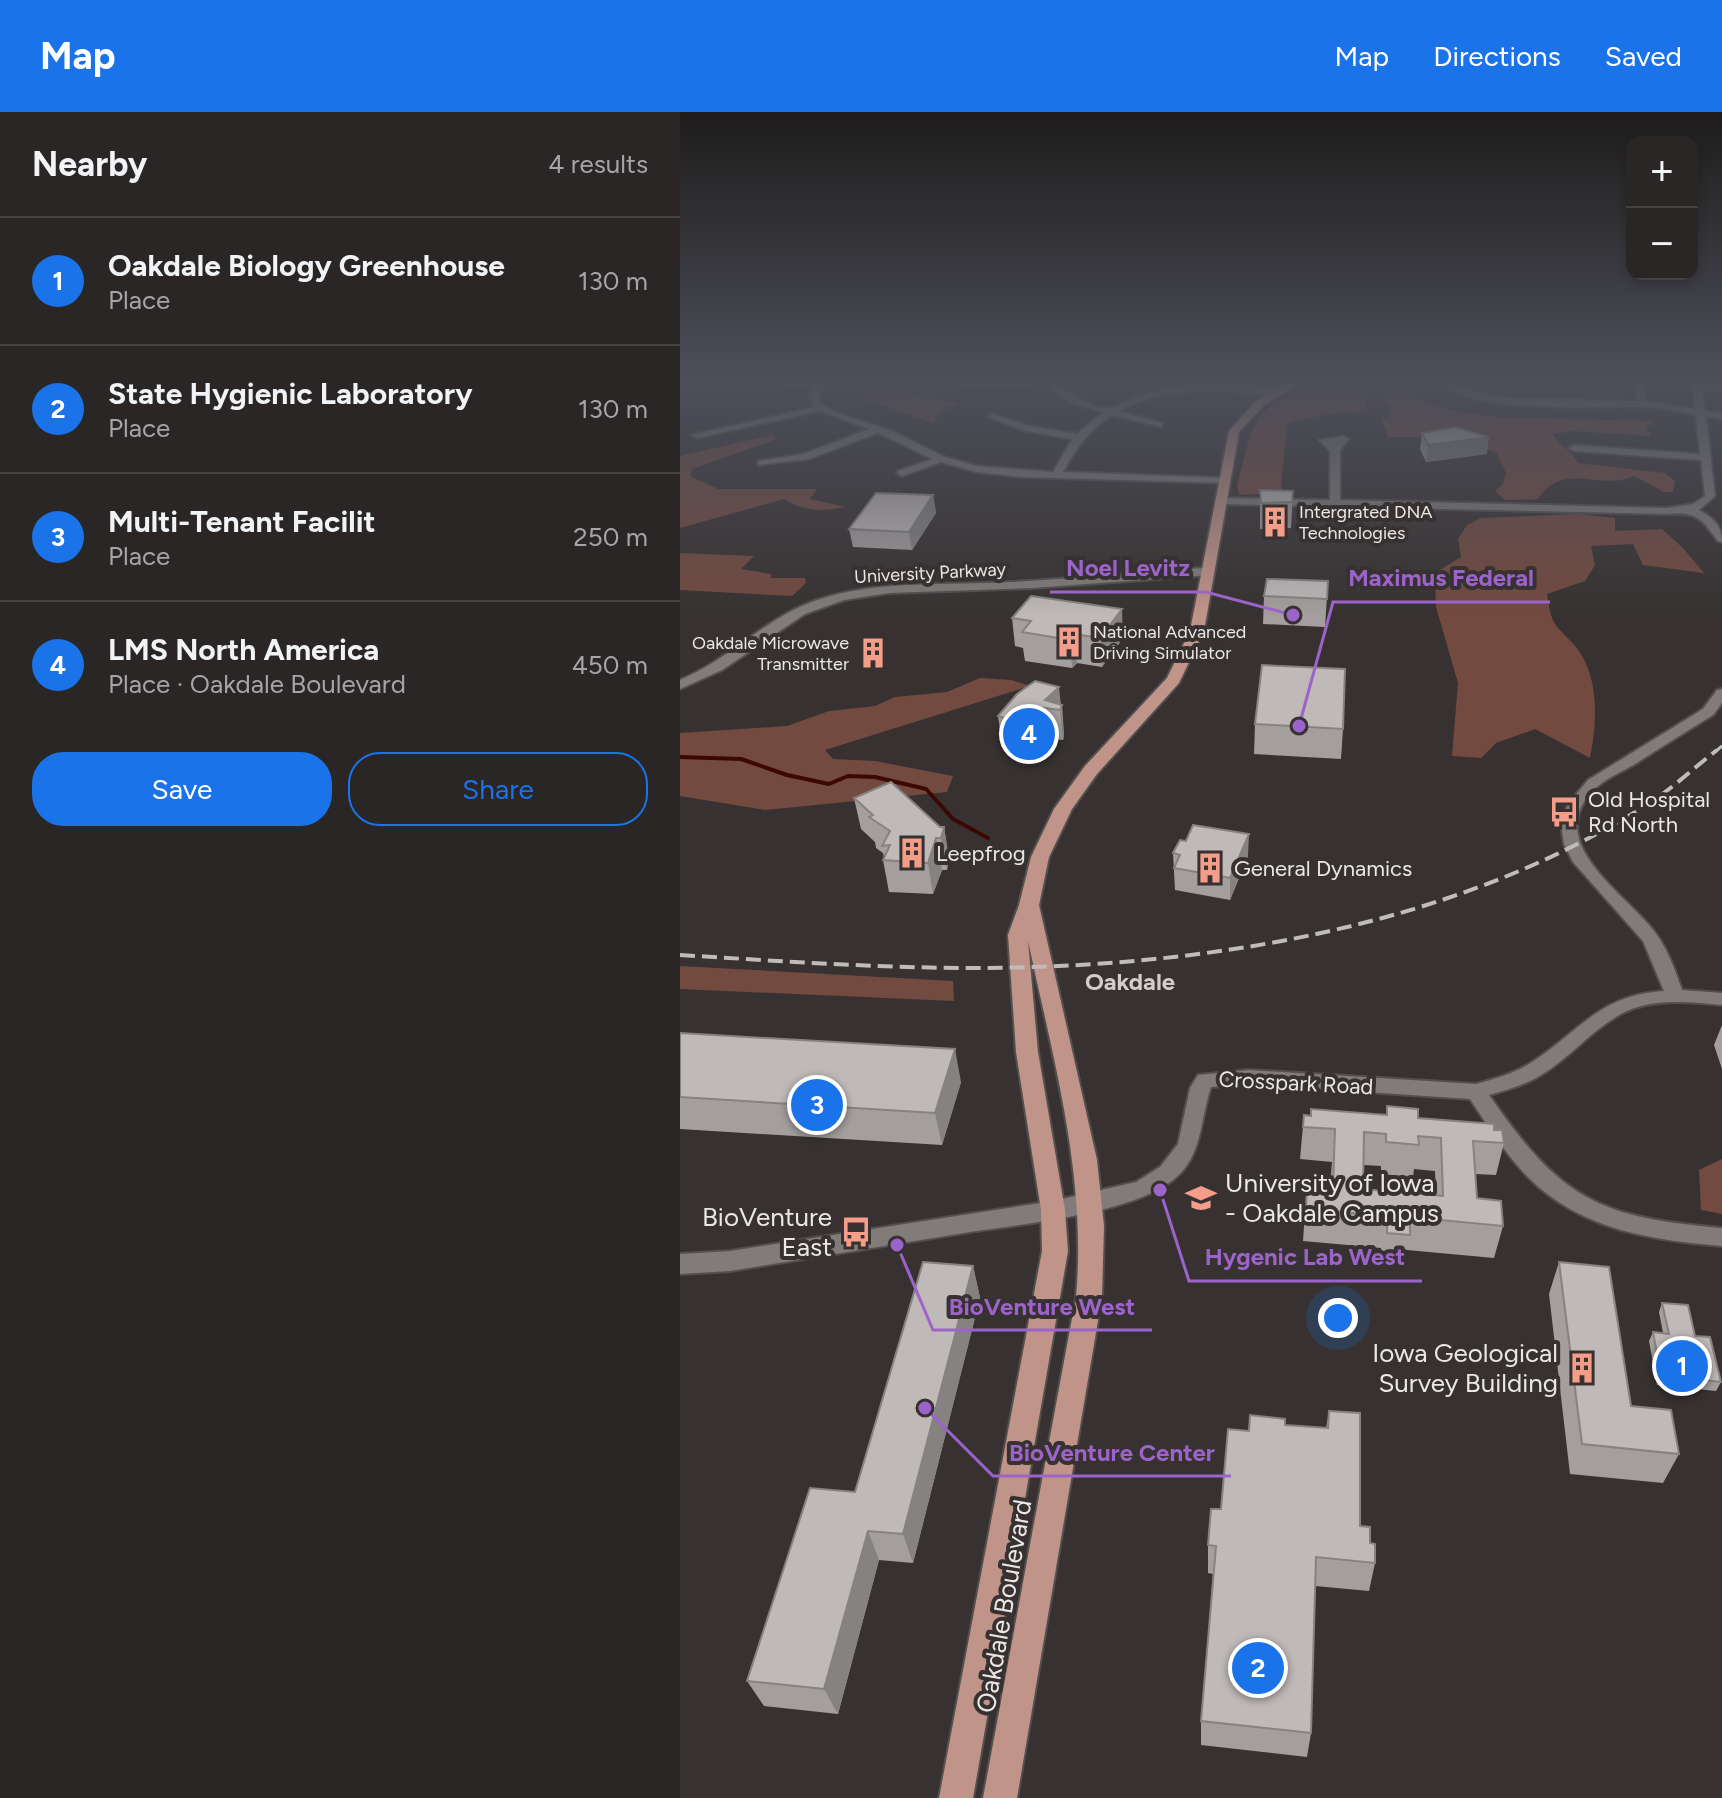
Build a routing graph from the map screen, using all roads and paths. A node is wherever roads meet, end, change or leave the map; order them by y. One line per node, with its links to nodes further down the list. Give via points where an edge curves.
1 (779, 461): 8 (street)
2 (936, 461): 9 (street)
3 (947, 461): 10 (street, via 991,472)
4 (1062, 461): 10 (street)
5 (1228, 461): 11 (main road, Oakdale Boulevard)
6 (1335, 461): 13 (street)
7 (1705, 461): 14 (street, via 1710,496)
8 (762, 463)
9 (902, 473)
10 (1056, 475): 11 (street)
11 (1225, 480): 12 (main road, Oakdale Boulevard)
12 (1221, 501): 13 (street); 16 (main road, Oakdale Boulevard)
13 (1335, 504): 14 (street)
14 (1690, 509): 15 (street, via 1709,521)
15 (1722, 539)
16 (1207, 572): 17 (street, University Parkway, via 881,590 836,598 785,618 731,661); 19 (main road, Oakdale Boulevard, via 1197,631 1184,662 1063,809 1040,857)
17 (680, 685)
18 (1722, 693): 20 (street, via 1708,712 1601,777 1580,795 1569,820 1573,847 1586,874 1644,930 1661,954)
19 (1029, 905): 23 (main road, Oakdale Boulevard); 24 (main road, Oakdale Boulevard, via 1018,935 1018,967)
20 (1675, 996): 21 (street, Crosspark Road); 22 (street, Crosspark Road, via 1616,1008 1536,1069)
21 (1722, 999)
22 (1476, 1092): 23 (street, Crosspark Road, via 1249,1077 1205,1080 1188,1145 1168,1173 1142,1190); 25 (street, via 1537,1175 1575,1203 1635,1227)
23 (1092, 1202): 24 (street, Crosspark Road); 28 (main road, Oakdale Boulevard, via 1089,1297)
24 (1053, 1210): 26 (street, Crosspark Road, via 730,1261); 27 (main road, Oakdale Boulevard, via 1049,1296)
25 (1722, 1237)
26 (680, 1264)
27 (956, 1798)
28 (1000, 1798)

